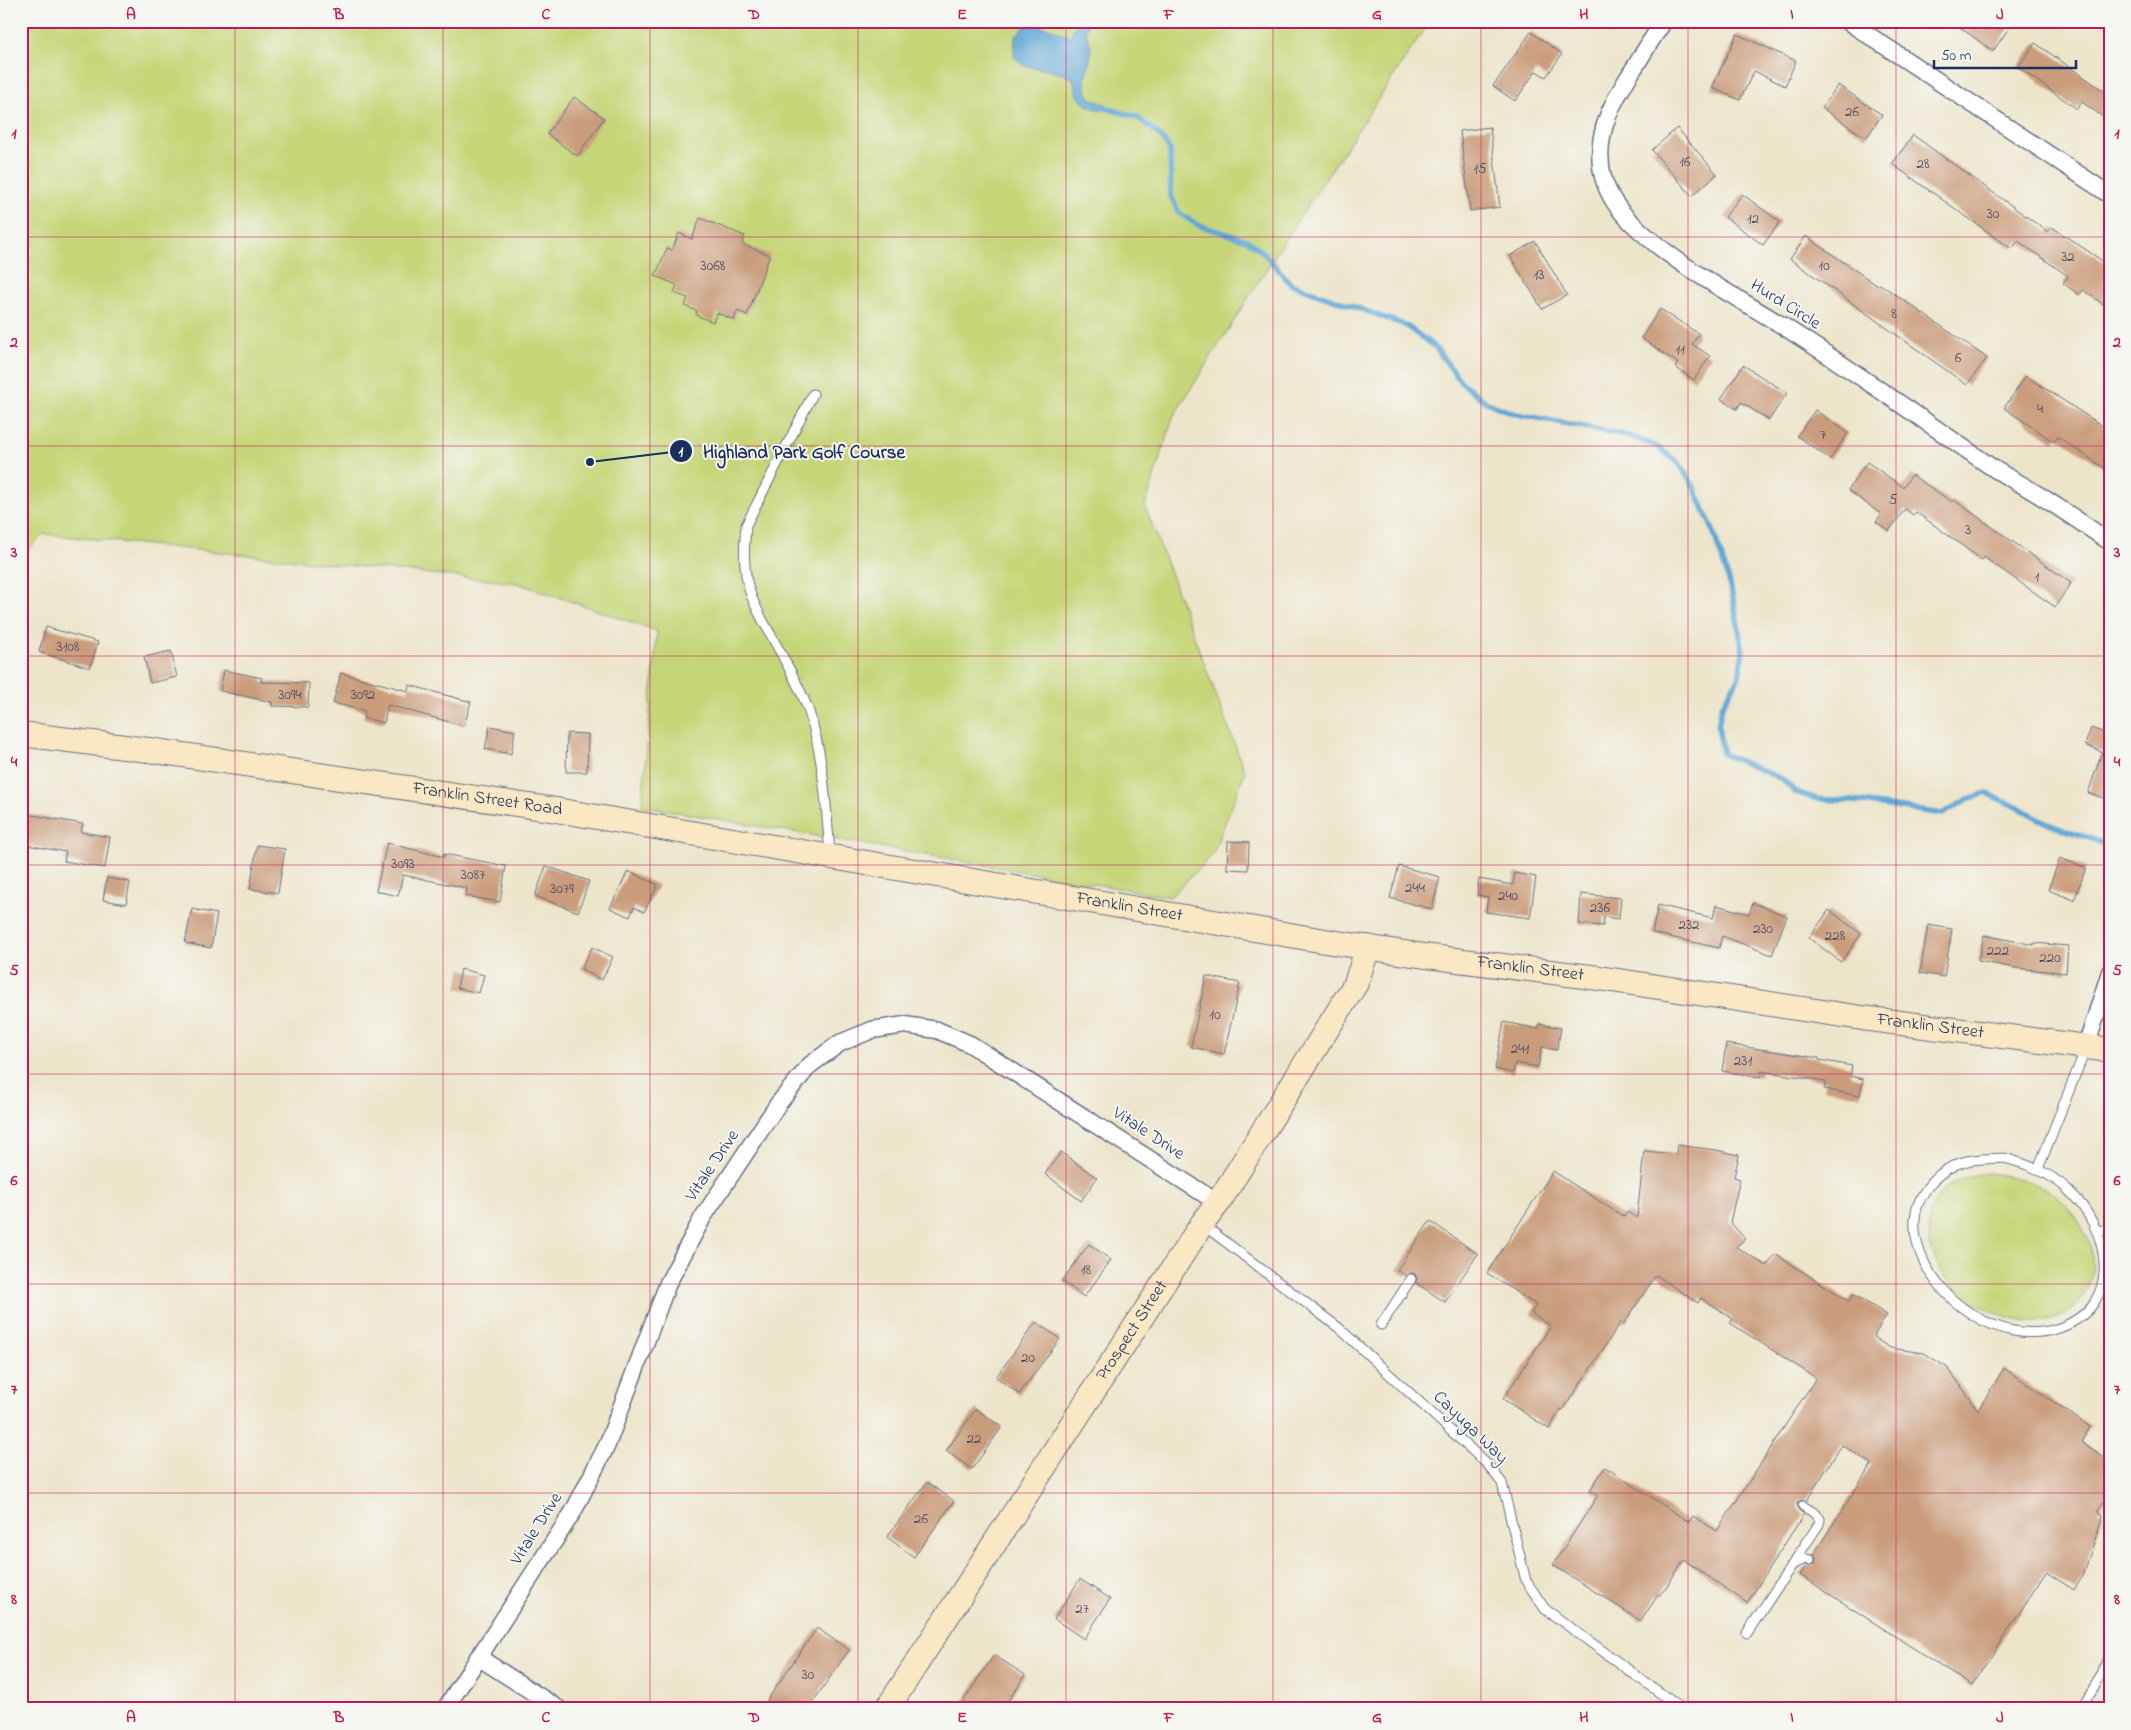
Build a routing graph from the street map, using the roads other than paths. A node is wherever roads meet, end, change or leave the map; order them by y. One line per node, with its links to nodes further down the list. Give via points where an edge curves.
1 (1664, 21): 5 (street, Hurd Circle, via 1609,110 1602,135 1603,177 1620,210 1633,225 1669,253)
2 (1847, 21): 3 (street)
3 (2110, 195)
4 (813, 394): 7 (lane, via 746,526 744,548 749,589 756,608 804,702 819,745)
5 (2110, 542)
6 (21, 734): 7 (street, Franklin Street Road, via 550,808)
7 (830, 856): 8 (street, Franklin Street Road)
8 (951, 878): 9 (street, Franklin Street)
9 (1368, 947): 11 (street, Franklin Street); 14 (street, Prospect Street, via 1356,983)
10 (2110, 972): 11 (street)
11 (2086, 1047): 12 (street, Franklin Street); 13 (lane)
12 (2110, 1050)
13 (2038, 1169): 17 (lane, via 2076,1198); 17 (lane, via 2004,1158 1973,1160 1947,1169 1922,1194 1914,1224 1921,1256 1934,1279 1953,1300 1978,1318 2003,1328 2037,1332 2065,1326 2082,1317 2100,1294 2104,1264)
14 (1218, 1203): 15 (street, Prospect Street); 24 (street, Vitale Drive, via 970,1044 937,1030 905,1025 872,1030 840,1042 810,1065 778,1104 703,1217 668,1283 607,1445 574,1512)
15 (1202, 1224): 28 (street, Prospect Street); 29 (lane, Cayuga Way, via 1339,1328 1488,1464 1502,1483 1526,1581 1545,1609)
16 (2110, 1227): 17 (lane)
17 (2098, 1232)
18 (1411, 1279): 19 (lane)
19 (1381, 1325)
20 (1803, 1506): 22 (lane, via 1820,1519)
21 (1810, 1560): 22 (lane, via 1804,1559)
22 (1792, 1565): 23 (lane)
23 (1747, 1632)
24 (478, 1657): 26 (street, Vitale Drive); 27 (street)
25 (2110, 1659): 30 (lane)
26 (445, 1709)
27 (559, 1709)
28 (887, 1709)
29 (1682, 1709)
30 (2079, 1709)

